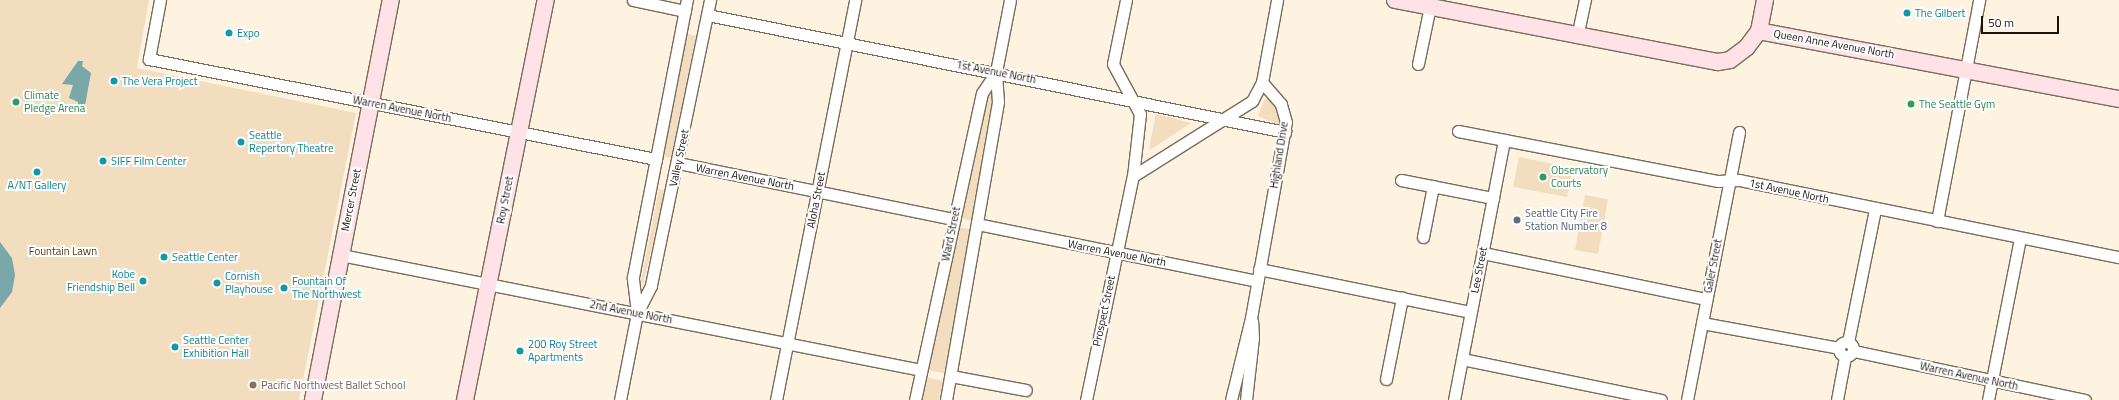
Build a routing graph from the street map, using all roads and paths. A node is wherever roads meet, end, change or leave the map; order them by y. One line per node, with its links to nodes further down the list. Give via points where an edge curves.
1 (160, 0): 26 (street, Warren Avenue North, via 149,59)
2 (391, 0): 26 (main road, Mercer Street)
3 (546, 0): 28 (main road, Roy Street)
4 (632, 0): 15 (street)
5 (710, 0): 16 (street, Valley Street)
6 (855, 0): 19 (street, Aloha Street)
7 (1010, 0): 22 (street, Ward Street)
8 (1126, 0): 25 (street, Prospect Street, via 1113,64)
9 (1277, 0): 23 (street)
10 (1395, 0): 14 (main road, Queen Anne Avenue North)
11 (1584, 0): 18 (street)
12 (1765, 0): 17 (main road)
13 (1978, 0): 21 (street)
14 (1431, 4): 18 (main road, Queen Anne Avenue North); 20 (street)
15 (686, 5): 33 (street, Valley Street)
16 (708, 15): 19 (street, 1st Avenue North); 34 (street, Valley Street)
17 (1759, 31): 18 (main road, Queen Anne Avenue North, via 1739,54 1718,62); 21 (main road, Queen Anne Avenue North)
18 (1577, 37)
19 (846, 43): 22 (street, 1st Avenue North); 39 (street, Aloha Street)
20 (1418, 64)
21 (1965, 68): 24 (main road, Queen Anne Avenue North); 43 (street)
22 (996, 72): 25 (street, 1st Avenue North); 42 (street, Ward Street, via 982,93); 44 (street, Ward Street, via 998,102)
23 (1262, 82): 27 (street, via 1245,108); 30 (street, Highland Drive, via 1281,104)
24 (2119, 98)
25 (1134, 100): 27 (street, 1st Avenue North); 35 (street, Prospect Street, via 1141,127)
26 (370, 102): 28 (street, Warren Avenue North); 49 (main road, Mercer Street)
27 (1221, 118): 30 (street, 1st Avenue North); 35 (street)
28 (519, 131): 33 (street, Warren Avenue North); 53 (main road, Roy Street)
29 (1458, 131): 32 (street, 1st Avenue North)
30 (1285, 132): 51 (street, Highland Drive)
31 (1739, 132): 37 (street, Galer Street)
32 (1504, 140): 37 (street, 1st Avenue North); 40 (street, Lee Street)
33 (656, 159): 57 (street, Valley Street, via 633,277)
34 (678, 163): 39 (street, Warren Avenue North); 57 (street, Valley Street, via 651,285)
35 (1133, 176): 48 (street, Prospect Street)
36 (1401, 180): 38 (street)
37 (1730, 181): 41 (street, 1st Avenue North); 55 (street, Galer Street)
38 (1433, 186): 40 (street); 45 (street)
39 (818, 191): 42 (street, Warren Avenue North); 60 (street, Aloha Street)
40 (1493, 198): 47 (street, Lee Street)
41 (1875, 209): 43 (street, 1st Avenue North); 61 (street)
42 (954, 219): 63 (street, Ward Street)
43 (1937, 221): 46 (street, 1st Avenue North)
44 (977, 224): 48 (street, Warren Avenue North); 64 (street, Ward Street)
45 (1423, 237)
46 (2020, 238): 50 (street, 1st Avenue North); 66 (street)
47 (1483, 253): 55 (street); 56 (street, Lee Street)
48 (1117, 254): 52 (street, Warren Avenue North); 68 (street, Prospect Street)
49 (341, 255): 53 (street, 2nd Avenue North); 69 (main road, Mercer Street)
50 (2119, 257)
51 (1259, 269): 52 (street, Highland Drive); 54 (street)
52 (1257, 281): 58 (street, Highland Drive)
53 (488, 284): 57 (street, 2nd Avenue North); 70 (main road, Roy Street)
54 (1402, 298): 56 (street); 65 (street)
55 (1706, 299): 59 (street, Galer Street)
56 (1470, 312): 62 (street, Lee Street)
57 (637, 313): 60 (street, 2nd Avenue North); 71 (street, Valley Street)
58 (1251, 318): 75 (street, Highland Drive); 76 (street, Highland Drive, via 1253,338)
59 (1702, 323): 61 (street, Warren Avenue North); 79 (street, Galer Street)
60 (788, 343): 63 (street, 2nd Avenue North); 72 (street, Aloha Street)
61 (1847, 350): 66 (street, Warren Avenue North); 80 (street)
62 (1462, 359): 77 (street, Lee Street); 78 (street)
63 (921, 370): 73 (street, Ward Street)
64 (950, 376): 67 (street); 74 (street, Ward Street)
65 (1386, 379)
66 (1992, 380): 81 (street); 82 (street, Warren Avenue North)
67 (1026, 390)
68 (1088, 397)
69 (313, 400)
70 (465, 400)
71 (620, 400)
72 (776, 400)
73 (915, 400)
74 (946, 400)
75 (1231, 400)
76 (1246, 400)
77 (1454, 400)
78 (1661, 400)
79 (1687, 400)
80 (1837, 400)
81 (1988, 400)
82 (2085, 400)

